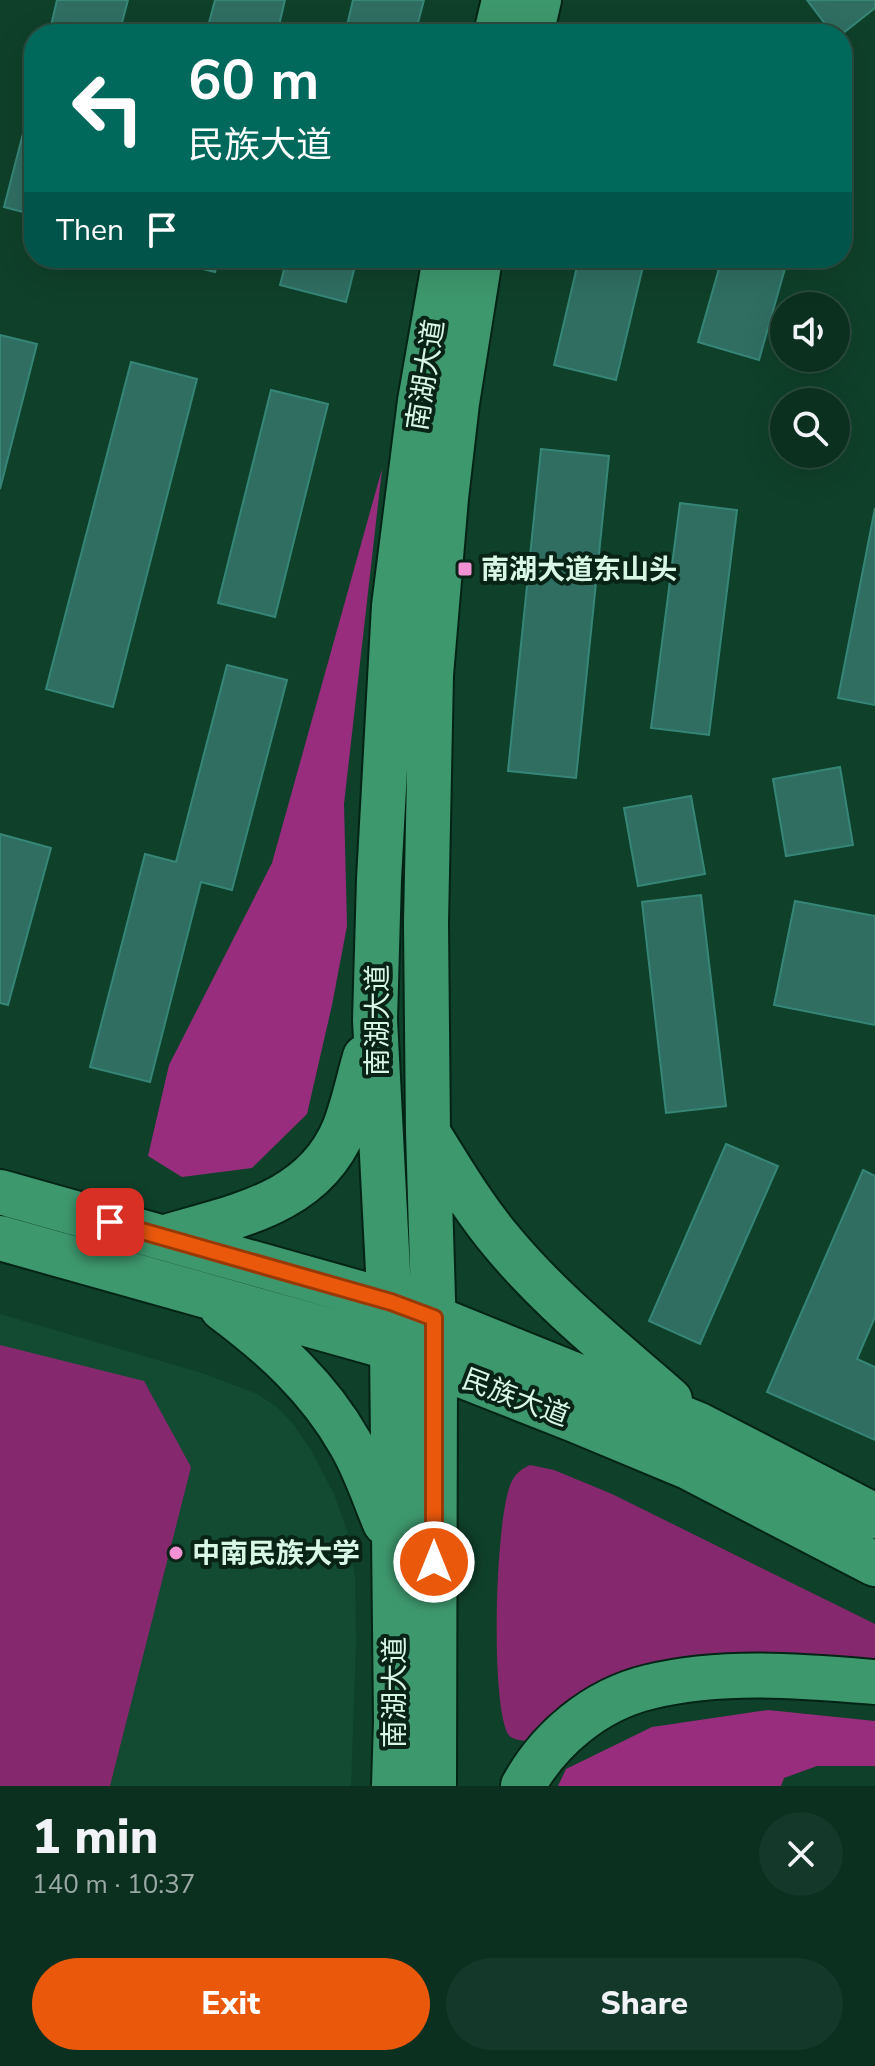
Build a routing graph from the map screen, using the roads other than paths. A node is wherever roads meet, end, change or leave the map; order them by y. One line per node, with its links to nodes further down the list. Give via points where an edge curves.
1 (504, 0): 3 (main road)
2 (539, 0): 4 (main road)
3 (498, 24)
4 (533, 24)
5 (443, 268): 7 (main road, 南湖大道, via 394,606)
6 (478, 268): 8 (main road, 南湖大道, via 457,403 431,675)
7 (375, 1020): 10 (main road, via 343,1131 320,1167 272,1203); 13 (main road, 南湖大道)
8 (428, 1132): 14 (main road, 南湖大道); 17 (main road, via 502,1243 566,1310)
9 (0, 1192): 10 (main road, 民族大道)
10 (166, 1237): 13 (main road, 民族大道)
11 (0, 1238): 12 (main road, 民族大道)
12 (206, 1296): 15 (main road, 民族大道); 19 (main road, via 261,1337 326,1407 350,1443)
13 (391, 1302): 14 (main road, 民族大道); 15 (main road, 南湖大道)
14 (434, 1318): 16 (main road, 南湖大道); 17 (main road, 民族大道)
15 (392, 1348): 16 (main road, 民族大道); 19 (main road, 南湖大道)
16 (435, 1365): 20 (main road, 民族大道, via 688,1467); 23 (main road, 南湖大道)
17 (699, 1425): 18 (main road, 民族大道)
18 (875, 1516)
19 (393, 1544): 22 (main road, 南湖大道)
20 (875, 1564)
21 (875, 1682): 24 (main road, via 737,1676 648,1687 610,1702 556,1739)
22 (394, 1786)
23 (434, 1786)
24 (523, 1786)

